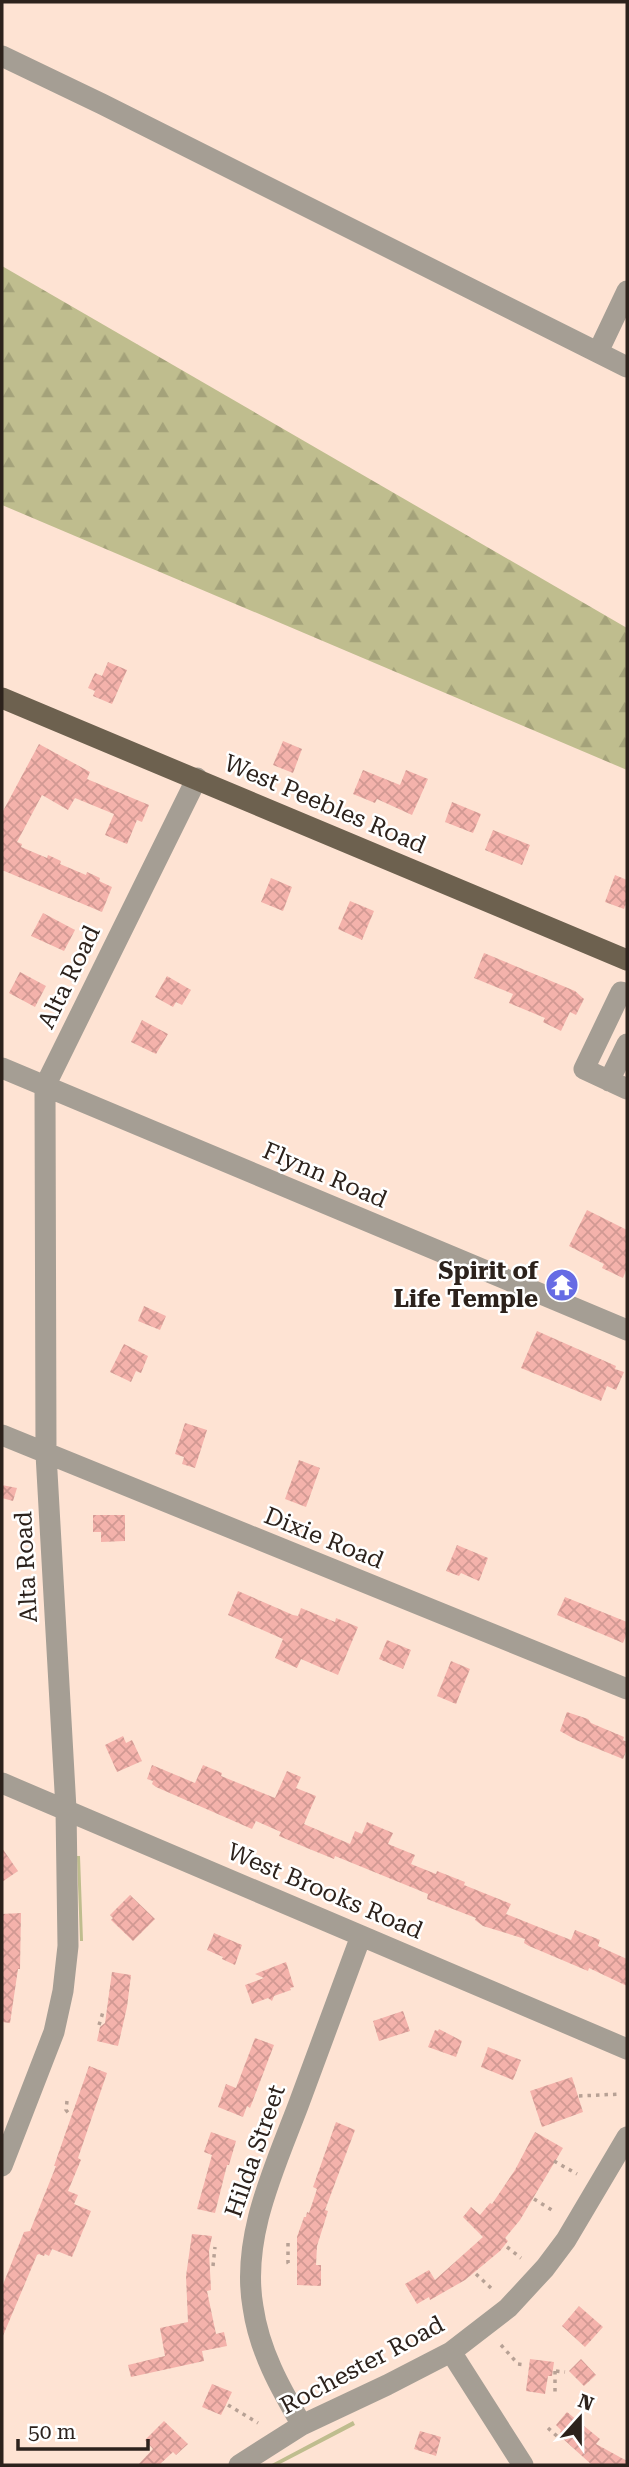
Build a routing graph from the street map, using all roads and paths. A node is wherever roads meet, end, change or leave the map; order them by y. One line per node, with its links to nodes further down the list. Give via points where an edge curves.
1 (2, 56): 3 (street)
2 (627, 290): 3 (street)
3 (598, 352): 4 (street)
4 (627, 366)
5 (2, 698): 6 (main road, West Peebles Road)
6 (197, 778): 7 (main road, West Peebles Road); 12 (street, Alta Road)
7 (627, 960)
8 (627, 994): 11 (street, via 621,992 584,1069)
9 (627, 1044): 11 (street)
10 (2, 1068): 12 (street, Flynn Road)
11 (618, 1085)
12 (45, 1086): 13 (street, Flynn Road); 15 (street, Alta Road)
13 (627, 1330)
14 (2, 1435): 15 (street, Dixie Road)
15 (46, 1454): 16 (street, Dixie Road); 18 (street, Alta Road)
16 (627, 1689)
17 (2, 1783): 18 (street, West Brooks Road)
18 (66, 1809): 19 (street, West Brooks Road); 29 (street, Alta Road, via 68,1946 62,1999 50,2046)
19 (361, 1936): 22 (street, West Brooks Road); 48 (street, Hilda Street, via 279,2156 254,2239 251,2293 255,2320 274,2373)
20 (103, 2011): 21 (path)
21 (99, 2025)
22 (627, 2049)
23 (621, 2094): 24 (path)
24 (579, 2096)
25 (67, 2101): 26 (path)
26 (71, 2116)
27 (627, 2137): 42 (street, Rochester Road, via 545,2268 508,2308)
28 (555, 2161): 30 (path)
29 (2, 2166)
30 (577, 2174)
31 (534, 2199): 32 (path)
32 (555, 2212)
33 (288, 2243): 38 (path)
34 (215, 2247): 37 (path)
35 (507, 2247): 36 (path)
36 (521, 2258)
37 (213, 2266)
38 (292, 2266)
39 (476, 2274): 40 (path)
40 (492, 2289)
41 (501, 2345): 43 (path, via 518,2364)
42 (451, 2352): 48 (street, Rochester Road); 52 (street)
43 (526, 2365)
44 (565, 2372): 45 (path, via 554,2371)
45 (555, 2393)
46 (228, 2405): 47 (path)
47 (258, 2423)
48 (302, 2425): 51 (street, Rochester Road)
49 (548, 2428): 50 (path)
50 (561, 2436)
51 (239, 2465)
52 (523, 2465)

